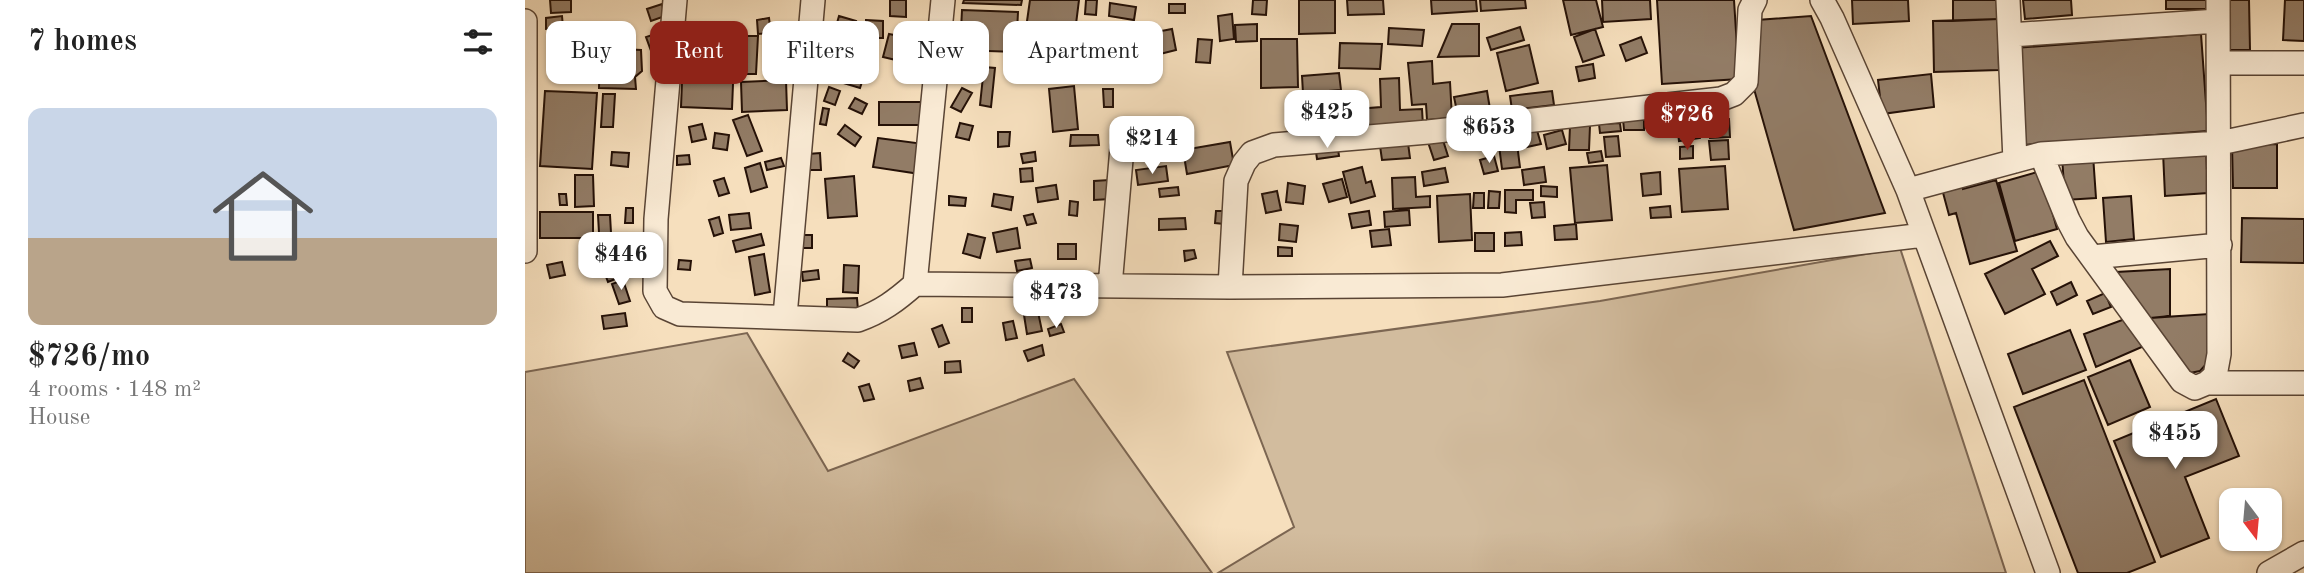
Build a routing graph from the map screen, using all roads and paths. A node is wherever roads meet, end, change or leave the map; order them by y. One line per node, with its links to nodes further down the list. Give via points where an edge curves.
1 (675, 0): 25 (street, via 656,219 655,290 664,307 680,314)
2 (813, 0): 25 (street)
3 (943, 0): 22 (street)
4 (1755, 0): 24 (street, via 1750,10 1746,82 1721,99 1274,145 1252,153 1236,181)
5 (1822, 0): 17 (street)
6 (2008, 0): 9 (street)
7 (2218, 11): 9 (street); 10 (street)
8 (525, 21): 20 (street)
9 (2010, 35): 16 (street)
10 (2219, 63): 11 (street); 13 (street)
11 (2304, 64)
12 (2304, 125): 13 (street)
13 (2220, 143): 15 (street); 19 (street)
14 (1122, 148): 23 (street)
15 (2041, 154): 16 (street); 21 (street, via 2068,220)
16 (2015, 161): 17 (street)
17 (1908, 190): 18 (street)
18 (1924, 234): 24 (street, via 1502,285); 29 (street)
19 (2220, 246): 21 (street); 26 (street, via 2220,354 2215,376)
20 (525, 251)
21 (2092, 257): 26 (street, via 2182,381 2195,387)
22 (915, 284): 23 (street); 25 (street, via 877,314 858,320)
23 (1110, 286): 24 (street)
24 (1230, 287)
25 (785, 317)
26 (2207, 383): 27 (street)
27 (2304, 383)
28 (2304, 553): 30 (street)
29 (2048, 573)
30 (2269, 573)

